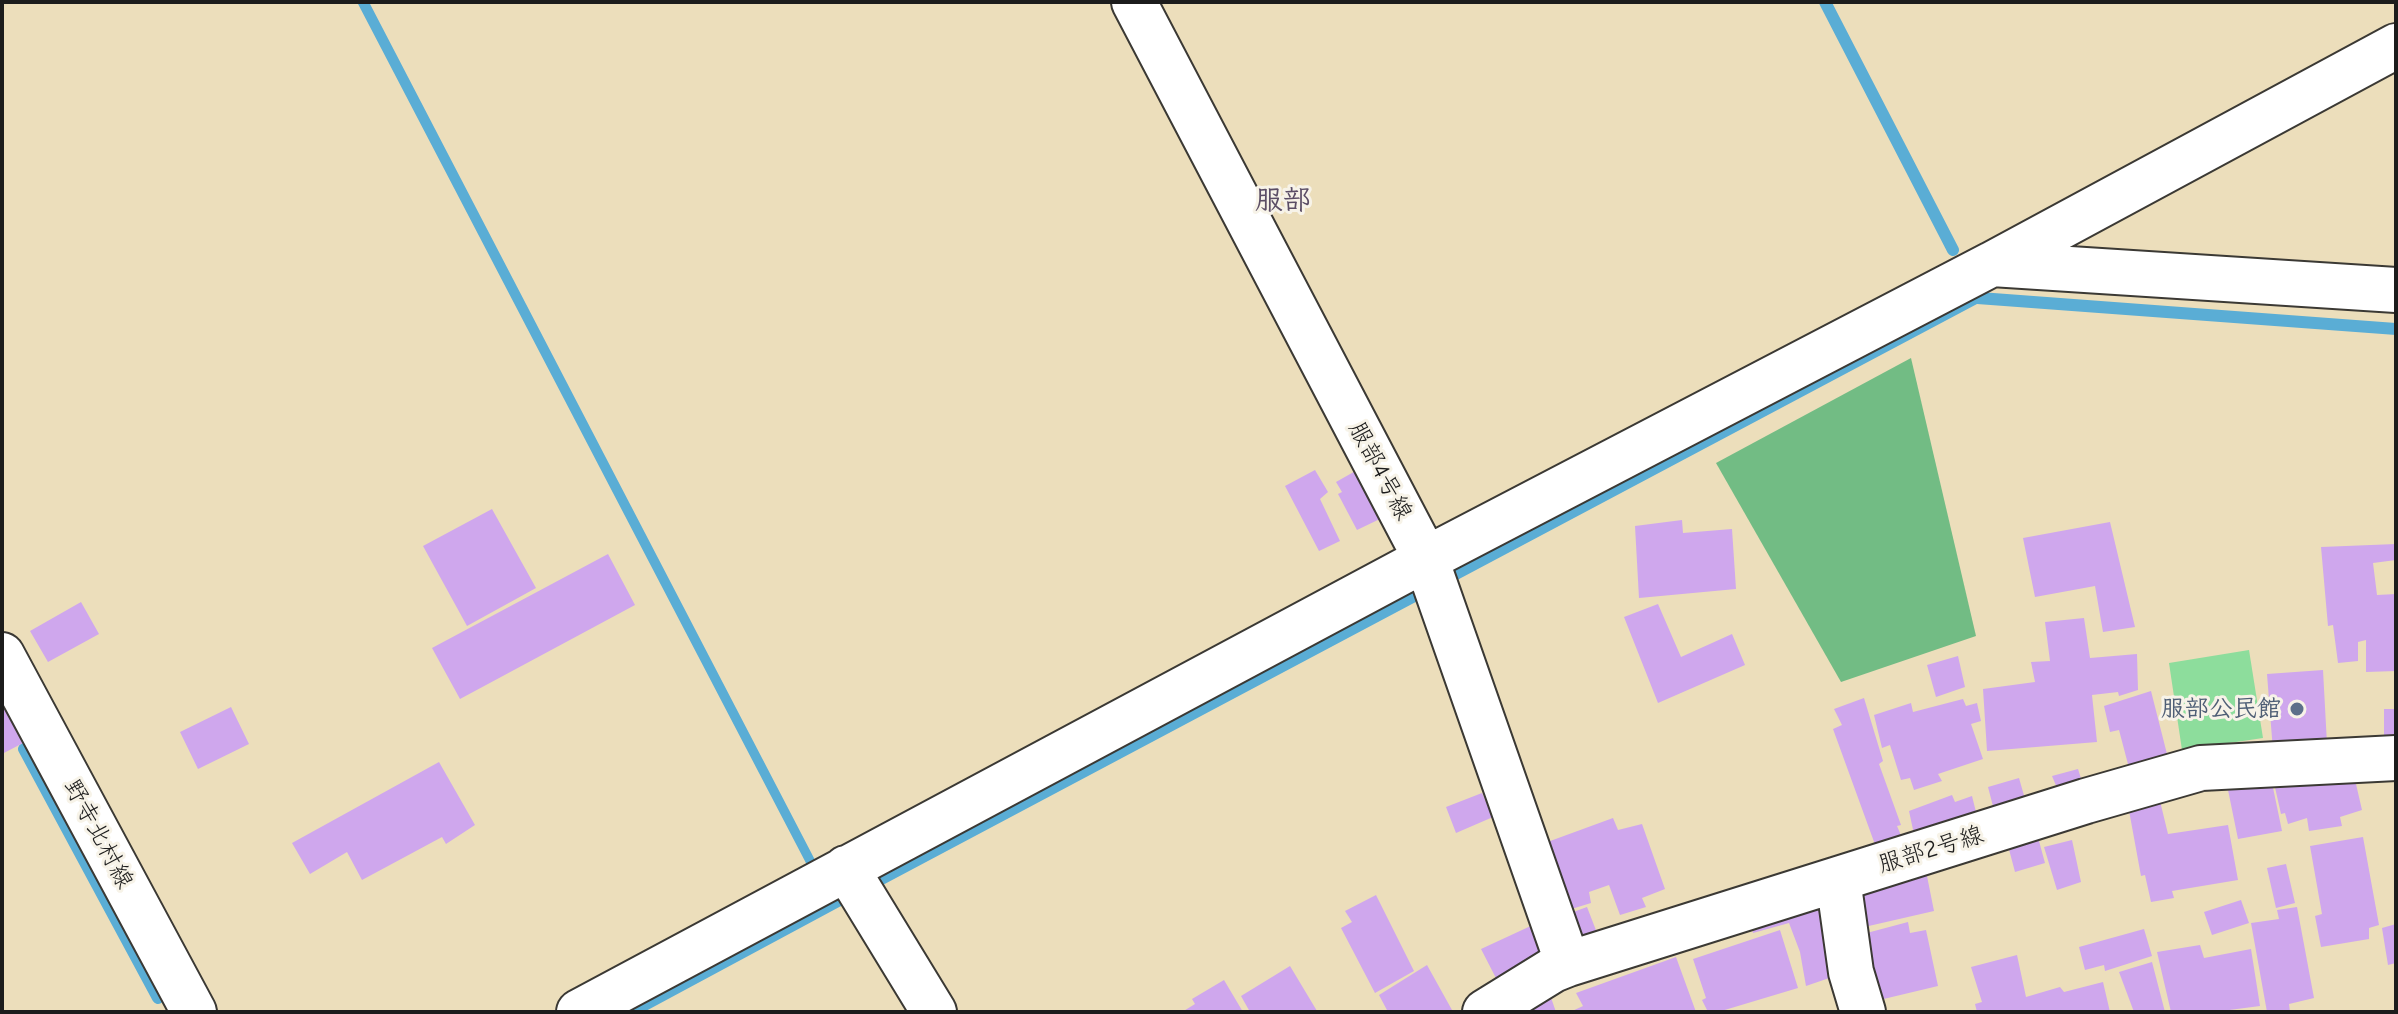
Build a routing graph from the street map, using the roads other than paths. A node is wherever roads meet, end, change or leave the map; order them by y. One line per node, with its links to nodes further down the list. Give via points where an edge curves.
1 (1134, 2): 5 (street, 服部4号線)
2 (2396, 46): 3 (street)
3 (1992, 264): 4 (street); 5 (street)
4 (2396, 290)
5 (1426, 559): 8 (street); 10 (street, 服部4号線)
6 (2, 655): 11 (street, 野寺北村線)
7 (2396, 758): 9 (street, 服部2号線, via 2201,768)
8 (846, 868): 13 (street); 14 (street)
9 (1838, 879): 10 (street, 服部2号線); 15 (street, via 1851,972)
10 (1568, 964): 12 (street, 服部2号線)
11 (187, 1010)
12 (1493, 1010)
13 (579, 1012)
14 (934, 1012)
15 (1863, 1012)

